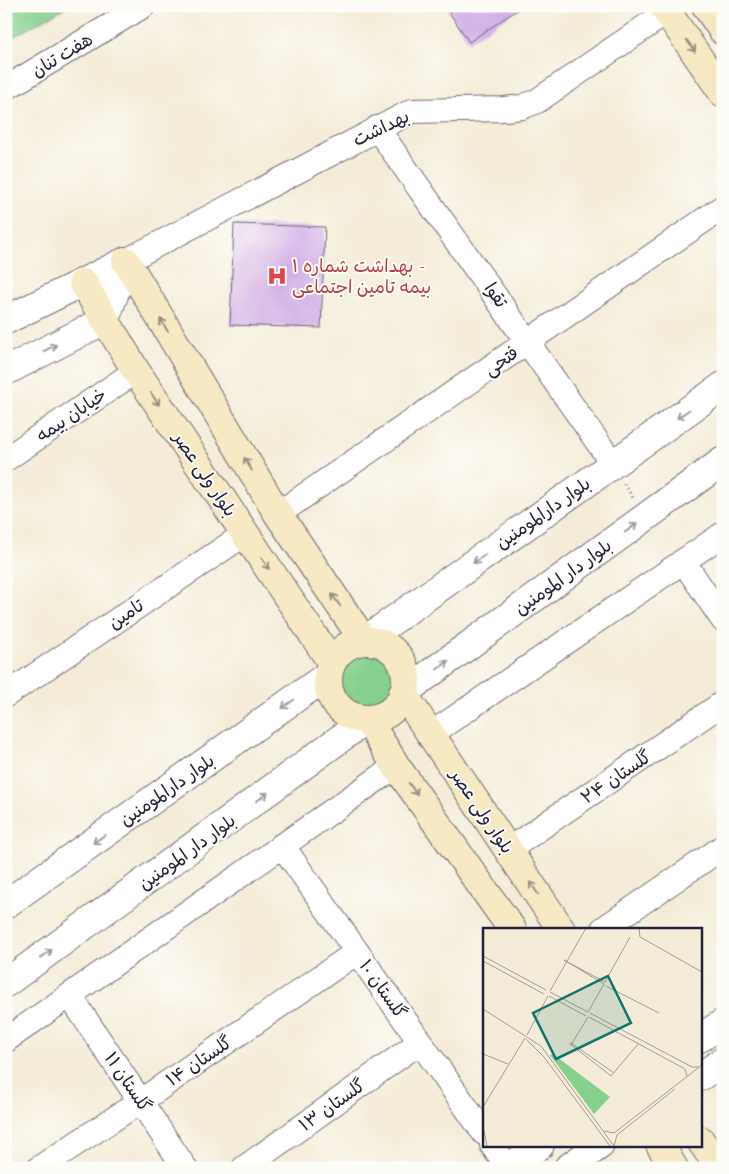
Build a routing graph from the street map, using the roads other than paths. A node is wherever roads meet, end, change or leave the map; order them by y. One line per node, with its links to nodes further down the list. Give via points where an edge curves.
1 (143, 6): 5 (street, هفت تنان)
2 (706, 6): 4 (main road)
3 (665, 9): 6 (main road, one-way to 6); 7 (street, بهداشت, via 537,101 522,107 412,111)
4 (723, 31)
5 (6, 88)
6 (723, 93)
7 (378, 128): 9 (street, بهداشت); 13 (street, تقوا)
8 (723, 207): 13 (street, فتحی)
9 (126, 261): 10 (street, بهداشت); 12 (street); 20 (main road, one-way to 9)
10 (83, 283): 11 (street, بهداشت); 12 (main road, بلوار ولی عصر)
11 (6, 320)
12 (105, 320): 14 (street, one-way to 12); 15 (main road, بلوار ولی عصر)
13 (529, 341): 19 (street, تقوا); 20 (street, فتحی)
14 (6, 370)
15 (136, 371): 17 (street, خیابان بیمه); 21 (main road, بلوار ولی عصر, one-way to 21)
16 (723, 386): 19 (street, بلوار دارالمومنین, one-way to 19)
17 (6, 459)
18 (723, 461): 27 (street, بلوار دار المومنین, one-way to 18)
19 (613, 464): 25 (street, بلوار دارالمومنین, one-way to 25)
20 (278, 514): 25 (main road, one-way to 20)
21 (245, 534): 26 (main road, بلوار ولی عصر, one-way to 26); 28 (street, تامین)
22 (723, 534): 23 (street)
23 (683, 561): 24 (street); 31 (street)
24 (723, 620)
25 (364, 641): 26 (main road, via 350,644 340,652); 27 (main road, via 377,642 398,656 406,681)
26 (330, 669): 30 (main road, via 328,689 333,701 342,711); 36 (street, بلوار دارالمومنین, one-way to 36)
27 (403, 693): 30 (main road, via 389,712); 31 (main road, بلوار ولی عصر)
28 (6, 695)
29 (723, 703): 35 (street, گلستان ۲۴)
30 (367, 719): 32 (main road); 41 (street, بلوار دار المومنین, one-way to 30)
31 (431, 734): 35 (main road, بلوار ولی عصر)
32 (396, 766): 33 (street); 37 (main road, one-way to 37)
33 (282, 845): 40 (street, گلستان ۱۰); 42 (street)
34 (723, 846): 39 (street)
35 (508, 850): 38 (main road, بلوار ولی عصر, one-way to 35)
36 (6, 904)
37 (511, 928)
38 (560, 928)
39 (603, 928)
40 (357, 952): 46 (street, گلستان ۱۰); 49 (street, گلستان ۱۴)
41 (6, 983)
42 (70, 996): 45 (street); 49 (street, گلستان ۱۱)
43 (723, 1023): 44 (street)
44 (702, 1037)
45 (6, 1040)
46 (420, 1042): 50 (street, گلستان ۱۰); 58 (street, گلستان ۱۳)
47 (723, 1061): 48 (street)
48 (702, 1076)
49 (141, 1101): 56 (street, گلستان ۱۴); 57 (street, گلستان ۱۱)
50 (483, 1132)
51 (702, 1143): 62 (main road)
52 (493, 1146): 59 (street)
53 (539, 1146): 59 (street)
54 (599, 1146): 60 (street)
55 (661, 1146): 61 (main road)
56 (39, 1168)
57 (185, 1168)
58 (244, 1168)
59 (508, 1168)
60 (568, 1168)
61 (674, 1168)
62 (720, 1168)

